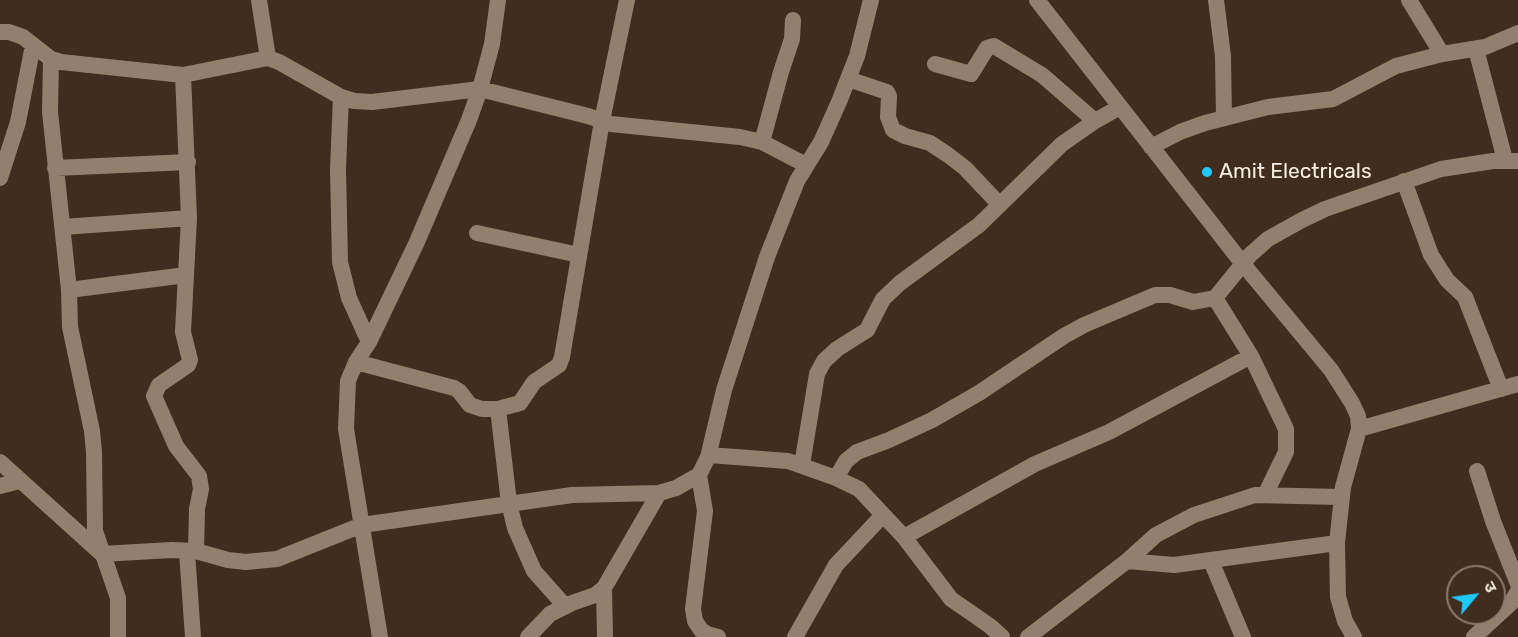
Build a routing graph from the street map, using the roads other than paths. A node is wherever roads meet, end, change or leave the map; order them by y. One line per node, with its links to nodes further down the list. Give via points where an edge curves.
1 (259, 0): 14 (street)
2 (498, 0): 19 (street)
3 (627, 0): 23 (street)
4 (871, 0): 18 (street)
5 (1037, 0): 21 (street)
6 (1216, 0): 22 (street, via 1223,56)
7 (1409, 0): 13 (street)
8 (793, 20): 25 (street, via 792,39)
9 (0, 32): 11 (street, via 15,34)
10 (1518, 33): 12 (street)
11 (33, 45): 15 (street); 31 (street, via 18,122)
12 (1476, 49): 13 (street); 27 (street)
13 (1442, 54): 22 (street, via 1396,66 1333,99 1268,107)
14 (268, 58): 17 (street); 20 (street)
15 (51, 59): 17 (street); 30 (street)
16 (935, 64): 24 (street, via 971,74 987,48 994,46 1042,75)
17 (183, 75): 28 (street)
18 (849, 79): 29 (street, via 821,142); 33 (street, via 887,92 893,130 930,143 948,155)
19 (480, 89): 20 (street, via 372,102); 23 (street); 42 (street, via 443,184)
20 (341, 97): 42 (street, via 340,262 349,298)
21 (1120, 107): 24 (street); 26 (street)
22 (1224, 118): 26 (street, via 1192,126)
23 (602, 121): 25 (street, via 732,135); 37 (street)
24 (1095, 121): 33 (street, via 1052,153)
25 (762, 142): 29 (street)
26 (1151, 147): 38 (street)
27 (1511, 160): 32 (street, via 1458,165)
28 (188, 162): 30 (street); 34 (street)
29 (806, 165): 49 (street, via 787,202 741,332)
30 (55, 168): 35 (street)
31 (0, 178)
32 (1404, 181): 38 (street, via 1302,220 1268,239); 46 (street, via 1431,255 1447,280 1465,297)
33 (1000, 205): 51 (street, via 980,225 890,291 867,330 824,361 817,374)
34 (189, 218): 35 (street); 39 (street)
35 (63, 227): 40 (street)
36 (477, 233): 37 (street)
37 (579, 255): 47 (street, via 559,365 534,382 520,403)
38 (1243, 264): 41 (street); 48 (street, via 1342,384 1358,416)
39 (186, 275): 40 (street); 65 (street, via 183,332 190,363 159,385 154,396 176,446 199,476 201,489)
40 (69, 290): 66 (street, via 70,327 92,431 94,522)
41 (1215, 298): 43 (street); 54 (street, via 1193,302 1155,295 1074,330 932,420 857,452 846,460)
42 (369, 342): 44 (street)
43 (1251, 356): 58 (street, via 1287,434 1284,458); 63 (street, via 1109,432 1035,464)
44 (356, 362): 47 (street, via 454,388 474,407); 62 (street, via 348,381 346,429)
45 (1518, 384): 46 (street)
46 (1501, 389): 48 (street)
47 (498, 409): 60 (street)
48 (1359, 429): 59 (street)
49 (709, 456): 51 (street); 53 (street)
50 (0, 462): 55 (street)
51 (802, 465): 54 (street)
52 (1477, 471): 69 (street)
53 (699, 475): 57 (street, via 676,489); 78 (street, via 705,512 693,609 700,630)
54 (836, 478): 61 (street, via 859,489)
55 (19, 481): 56 (street); 66 (street)
56 (0, 486)
57 (659, 493): 60 (street, via 572,495); 70 (street)
58 (1265, 495): 59 (street); 67 (street, via 1247,496 1173,525)
59 (1341, 497): 64 (street)
60 (509, 503): 62 (street); 72 (street, via 530,563)
61 (883, 515): 63 (street); 79 (street, via 836,565)
62 (362, 525): 65 (street, via 290,555 260,562 228,560); 75 (street)
63 (904, 537): 80 (street, via 945,593)
64 (1337, 543): 68 (street); 83 (street, via 1338,597)
65 (192, 551): 66 (street); 74 (street)
66 (102, 554): 73 (street, via 118,598)
67 (1127, 561): 68 (street, via 1168,565); 81 (street)
68 (1211, 561): 82 (street)
69 (1518, 584)
70 (604, 588): 72 (street); 77 (street)
71 (1518, 591): 84 (street, via 1511,603)
72 (565, 606): 76 (street, via 550,614)
73 (118, 637)
74 (193, 637)
75 (380, 637)
76 (528, 637)
77 (605, 637)
78 (718, 637)
79 (795, 637)
80 (1002, 637)
81 (1028, 637)
82 (1243, 637)
83 (1354, 637)
84 (1474, 637)

